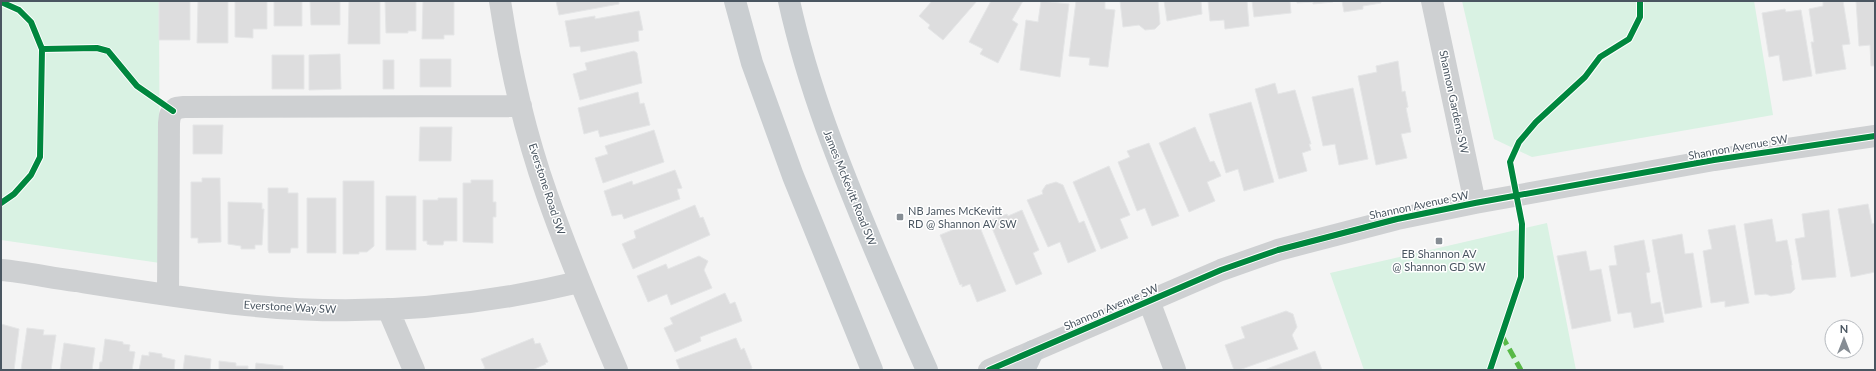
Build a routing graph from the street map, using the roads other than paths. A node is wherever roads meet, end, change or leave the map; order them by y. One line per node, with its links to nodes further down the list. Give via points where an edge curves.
1 (500, 1): 5 (street, Everstone Road SW)
2 (735, 1): 16 (main road, via 752,63 793,176)
3 (789, 1): 17 (main road, James McKevitt Road SW, via 798,40 830,141)
4 (1432, 1): 7 (street, Shannon Gardens SW)
5 (521, 106): 9 (street, Everstone Road SW, via 547,194); 10 (street, via 176,108 170,115 169,123)
6 (1875, 136): 7 (street, Shannon Avenue SW, via 1714,160)
7 (1475, 203): 11 (street, Shannon Avenue SW, via 1397,219 1278,250 1221,270)
8 (1, 270): 10 (street, Everstone Way SW)
9 (580, 282): 12 (street, Everstone Way SW, via 540,292 483,301); 15 (street, Everstone Road SW)
10 (168, 295): 12 (street, Everstone Way SW, via 296,309)
11 (1149, 301): 13 (street, Shannon Avenue SW); 19 (street)
12 (388, 309): 14 (street)
13 (1028, 360): 18 (street, Shannon Avenue SW)
14 (414, 370)
15 (617, 370)
16 (872, 370)
17 (927, 370)
18 (989, 370)
19 (1175, 370)

